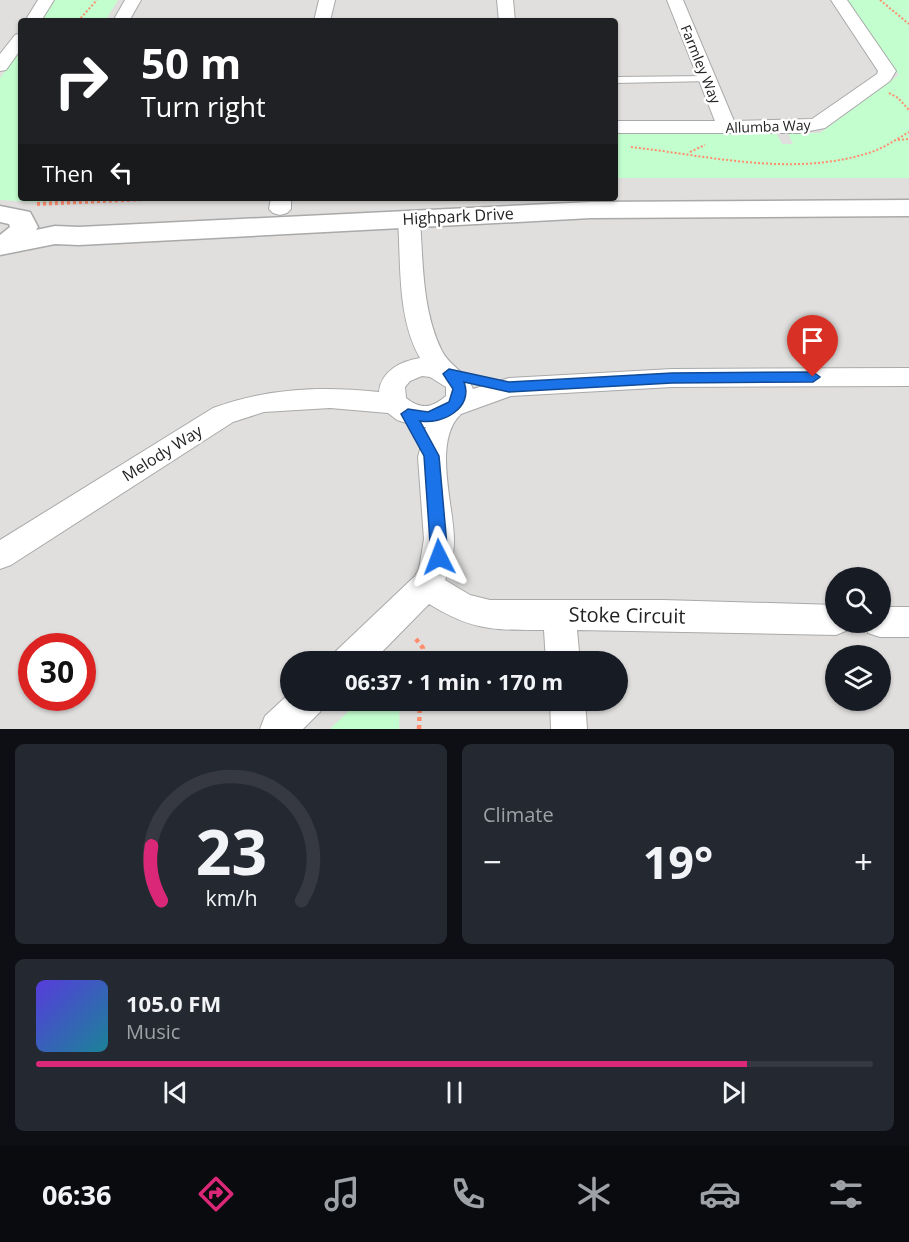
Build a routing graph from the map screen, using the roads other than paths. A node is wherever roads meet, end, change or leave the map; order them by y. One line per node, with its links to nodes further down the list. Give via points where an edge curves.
1 (46, 0): 7 (street)
2 (133, 0): 8 (street)
3 (327, 0): 9 (street)
4 (505, 0): 10 (street)
5 (675, 0): 13 (street, Farmley Way)
6 (839, 0): 16 (street, Allumba Way, via 884,64 886,75 814,125)
7 (35, 18)
8 (123, 18)
9 (323, 18)
10 (507, 18)
11 (18, 32): 12 (street)
12 (0, 66)
13 (708, 79): 14 (lane); 16 (street, Farmley Way)
14 (618, 80)
15 (618, 127): 16 (street, Allumba Way)
16 (728, 127)
17 (909, 192): 18 (street)
18 (618, 193)
19 (464, 201): 21 (street, Highpark Drive)
20 (909, 208): 21 (street, Highpark Drive)
21 (408, 210): 22 (street, Highpark Drive); 24 (street)
22 (280, 211): 23 (street, Highpark Drive, via 79,236)
23 (9, 231)
24 (420, 328): 25 (street, via 430,356); 26 (street)
25 (445, 371): 26 (street, via 419,367); 28 (street); 31 (street, via 460,389)
26 (400, 375): 29 (street, Melody Way, via 375,388); 30 (street, via 391,390)
27 (909, 377): 28 (street, via 672,378)
28 (509, 387): 31 (street)
29 (341, 398): 30 (street, Melody Way); 33 (street, Melody Way, via 257,404 223,415)
30 (402, 409): 31 (street, via 428,417); 32 (street)
31 (450, 409): 32 (street)
32 (432, 456): 34 (street, via 440,551 436,571)
33 (0, 556)
34 (426, 586): 35 (street, Stoke Circuit, via 448,601 490,615); 39 (street)
35 (559, 614): 36 (street, Stoke Circuit); 40 (street)
36 (825, 620)
37 (891, 621): 38 (street)
38 (909, 622)
39 (359, 651)
40 (562, 651)
41 (297, 711): 43 (street)
42 (568, 711): 44 (street)
43 (278, 729)
44 (570, 729)

